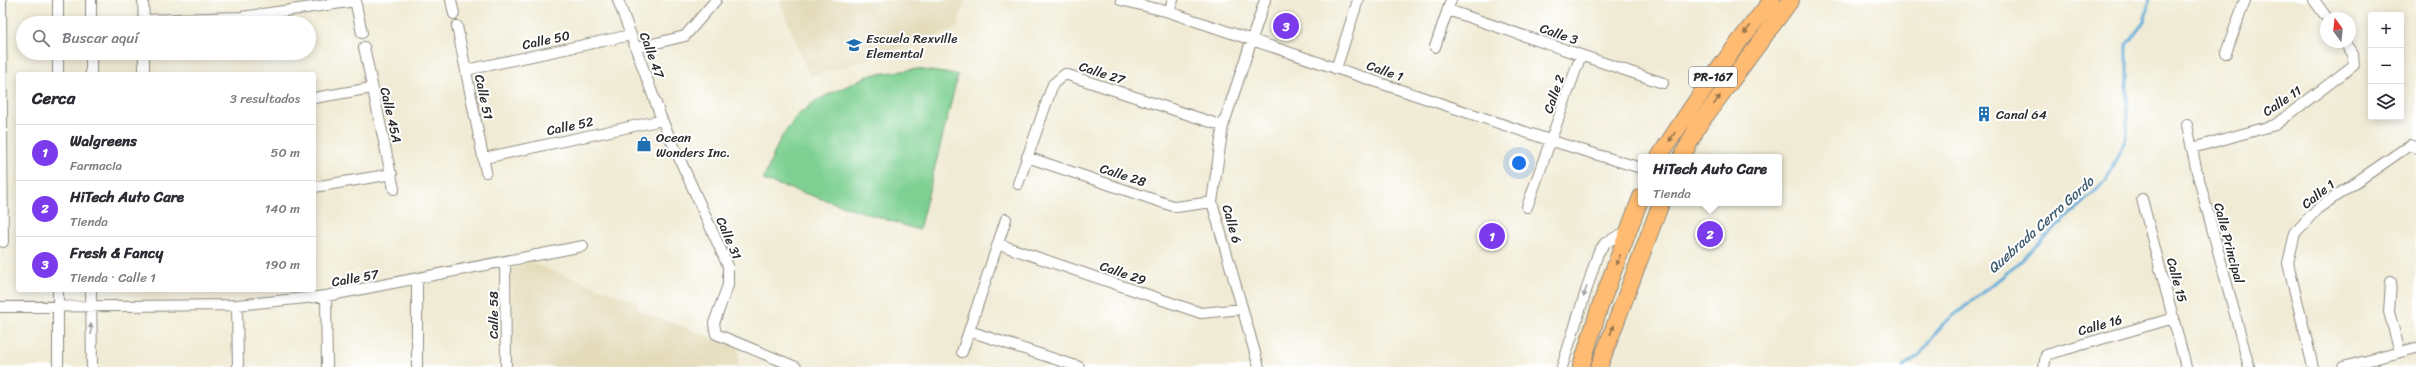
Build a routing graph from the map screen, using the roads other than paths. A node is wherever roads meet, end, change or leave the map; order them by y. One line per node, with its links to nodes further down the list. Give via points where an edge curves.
1 (0, 0): 26 (street)
2 (58, 0): 22 (street)
3 (92, 0): 23 (street)
4 (143, 0): 24 (street)
5 (451, 0): 21 (street)
6 (618, 0): 29 (street, Calle 47)
7 (716, 0): 33 (street, via 685,36)
8 (1121, 0): 19 (street, Calle 1)
9 (1173, 0): 19 (street)
10 (1265, 0): 30 (street, Calle 6)
11 (1358, 0): 40 (street)
12 (1451, 0): 18 (street)
13 (1772, 0): 55 (main road, PR-167, one-way to 55, via 1688,112)
14 (1791, 0): 56 (main road, PR-167, one-way to 14, via 1698,126)
15 (2245, 0): 35 (street)
16 (2314, 0): 20 (street)
17 (355, 1): 25 (street); 28 (street)
18 (1448, 10): 32 (street); 36 (street, Calle 3)
19 (1169, 12): 30 (street, Calle 1)
20 (2323, 12)
21 (454, 14)
22 (58, 16)
23 (91, 16)
24 (144, 16)
25 (248, 16)
26 (1, 21): 48 (street)
27 (457, 26): 41 (street, Calle 51)
28 (362, 33)
29 (631, 35): 33 (street, Calle 47); 41 (street, Calle 50)
30 (1252, 40): 40 (street, Calle 1); 51 (street, Calle 6)
31 (364, 46): 46 (street, Calle 45A)
32 (1435, 47)
33 (636, 48): 49 (street, Calle 47)
34 (2348, 48): 53 (street, Calle 11, via 2353,54 2354,65 2275,125)
35 (2226, 53)
36 (1581, 55): 45 (street, Calle 3); 52 (street, Calle 2)
37 (58, 60): 42 (street)
38 (91, 60): 43 (street)
39 (144, 60): 44 (street)
40 (1336, 68): 52 (street, Calle 1)
41 (466, 70): 58 (street, Calle 51)
42 (58, 72)
43 (91, 72)
44 (144, 72)
45 (1663, 83)
46 (372, 88): 47 (street); 61 (street, Calle 45A)
47 (316, 98)
48 (1, 110): 66 (street)
49 (662, 120): 58 (street, Calle 52); 98 (street, Calle 31, via 728,266 728,285 714,323 716,334)
50 (2187, 125): 53 (street, Calle Principal)
51 (1223, 126): 57 (street, Calle 27, via 1065,74 1053,84); 67 (street, Calle 6)
52 (1552, 141): 59 (street, Calle 1); 70 (street, Calle 2)
53 (2192, 148): 106 (street, Calle Principal)
54 (2416, 148): 107 (street, Calle 1, via 2410,145 2317,208 2295,234 2288,263)
55 (1662, 154)
56 (1684, 154)
57 (1028, 157): 62 (street, Calle 27); 67 (street, Calle 28, via 1176,207)
58 (484, 158): 60 (street, Calle 51)
59 (1638, 167)
60 (486, 172)
61 (392, 174): 63 (street); 64 (street, Calle 45A)
62 (1018, 184)
63 (316, 187)
64 (394, 189)
65 (2142, 199): 87 (street, Calle 15)
66 (1, 200): 73 (street)
67 (1212, 202): 86 (street, Calle 6)
68 (1638, 205): 72 (main road)
69 (1660, 206): 103 (main road, one-way to 69)
70 (1527, 207)
71 (1006, 219): 74 (street)
72 (1629, 230): 101 (street, one-way to 101, via 1605,243 1598,253); 102 (main road, one-way to 102)
73 (3, 242)
74 (998, 244): 86 (street, Calle 29, via 1201,313); 88 (street)
75 (583, 246): 76 (street, Calle 57)
76 (505, 262): 77 (street, Calle 57); 97 (street, Calle 58)
77 (417, 280): 81 (street, Calle 57); 96 (street)
78 (2391, 282): 91 (street, via 2389,312)
79 (58, 292): 83 (street)
80 (91, 292): 84 (street)
81 (326, 296): 82 (street, Calle 57); 95 (street)
82 (237, 305): 84 (street, Calle 57); 94 (street)
83 (58, 306): 84 (street, Calle 57); 85 (street, Calle 57); 92 (street)
84 (91, 306): 93 (street, one-way to 84)
85 (0, 307)
86 (1242, 309): 100 (street, Calle 6)
87 (2174, 318): 104 (street, Calle 16, via 2046,355); 105 (street, Calle 15)
88 (969, 331): 90 (street); 99 (street)
89 (2416, 348): 91 (street)
90 (962, 352)
91 (2400, 352): 108 (street)
92 (58, 367)
93 (92, 367)
94 (238, 367)
95 (327, 367)
96 (417, 367)
97 (506, 367)
98 (796, 367)
99 (1079, 367)
100 (1259, 367)
101 (1562, 367)
102 (1580, 367)
103 (1599, 367)
104 (2044, 367)
105 (2186, 367)
106 (2249, 367)
107 (2313, 367)
108 (2343, 367)

